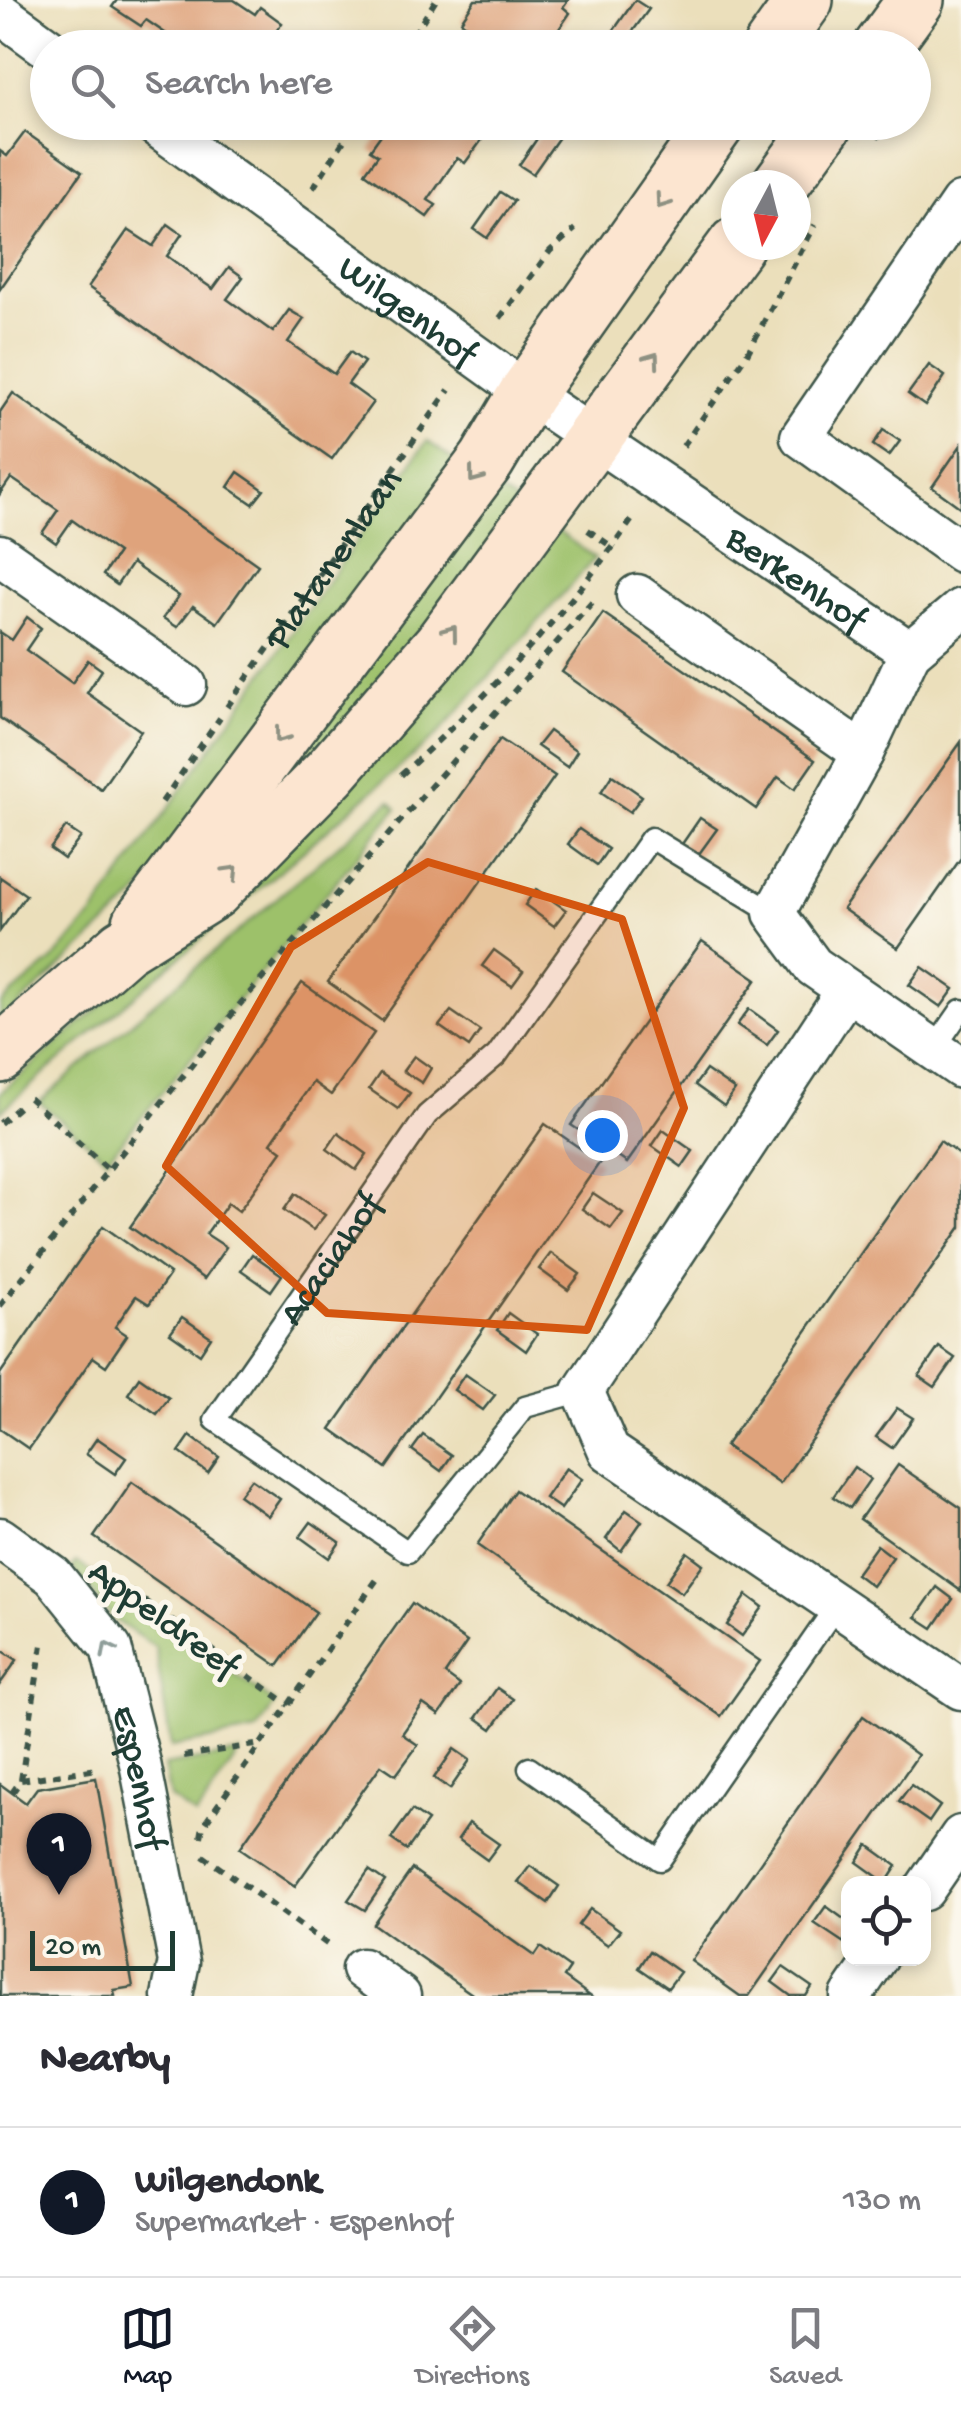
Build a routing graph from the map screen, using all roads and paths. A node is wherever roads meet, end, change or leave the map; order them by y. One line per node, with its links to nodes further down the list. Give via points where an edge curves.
1 (436, 0): 5 (path)
2 (805, 0): 6 (street)
3 (916, 0): 7 (street)
4 (5, 26): 8 (street)
5 (417, 30)
6 (784, 30)
7 (894, 30)
8 (30, 39)
9 (176, 140): 16 (street, Wilgenhof)
10 (344, 140): 16 (path)
11 (705, 140): 19 (street, Platanenlaan, one-way to 19)
12 (813, 140): 13 (street)
13 (791, 170)
14 (961, 204): 21 (street, via 801,438)
15 (588, 218): 18 (path, Platanenlaan, via 550,251)
16 (290, 224): 18 (street, Wilgenhof)
17 (725, 260): 20 (street, Platanenlaan, one-way to 17)
18 (472, 355): 19 (street, Wilgenhof); 28 (path, Platanenlaan)
19 (527, 393): 20 (street); 30 (street, Platanenlaan, one-way to 30, via 488,460)
20 (596, 437): 25 (street, Berkenhof); 30 (street, Platanenlaan, one-way to 20, via 213,891 330,772 441,645)
21 (961, 552)
22 (0, 555): 26 (street)
23 (638, 595): 27 (street); 35 (path, via 590,601)
24 (961, 610): 25 (street)
25 (910, 652): 27 (street, Berkenhof)
26 (186, 686)
27 (863, 753): 29 (street, Berkenhof)
28 (160, 804)
29 (774, 913): 31 (street, via 812,966); 39 (lane, Acaciahof, via 650,838 498,1054 426,1115 215,1420)
30 (124, 947): 34 (street, Platanenlaan)
31 (847, 990): 33 (street); 37 (street)
32 (961, 1010): 33 (lane)
33 (948, 1058)
34 (14, 1076): 35 (path, via 62,1132)
35 (107, 1168): 36 (path)
36 (0, 1306)
37 (582, 1391): 39 (lane, via 525,1408 408,1552); 41 (street, via 610,1451)
38 (0, 1538): 40 (street, Appeldreef)
39 (400, 1546): 43 (path)
40 (53, 1576): 43 (path, Appeldreef, via 72,1548); 45 (path); 50 (street, Espenhof, one-way to 40, via 179,1962 111,1648)
41 (837, 1605): 42 (street); 44 (lane, via 660,1860)
42 (961, 1689)
43 (289, 1705): 49 (path, via 203,1826 198,1853)
44 (529, 1768)
45 (21, 1780)
46 (961, 1836): 47 (street)
47 (931, 1880)
48 (872, 1966): 52 (street)
49 (362, 1969): 51 (street)
50 (172, 1996)
51 (400, 1996)
52 (851, 1996)

